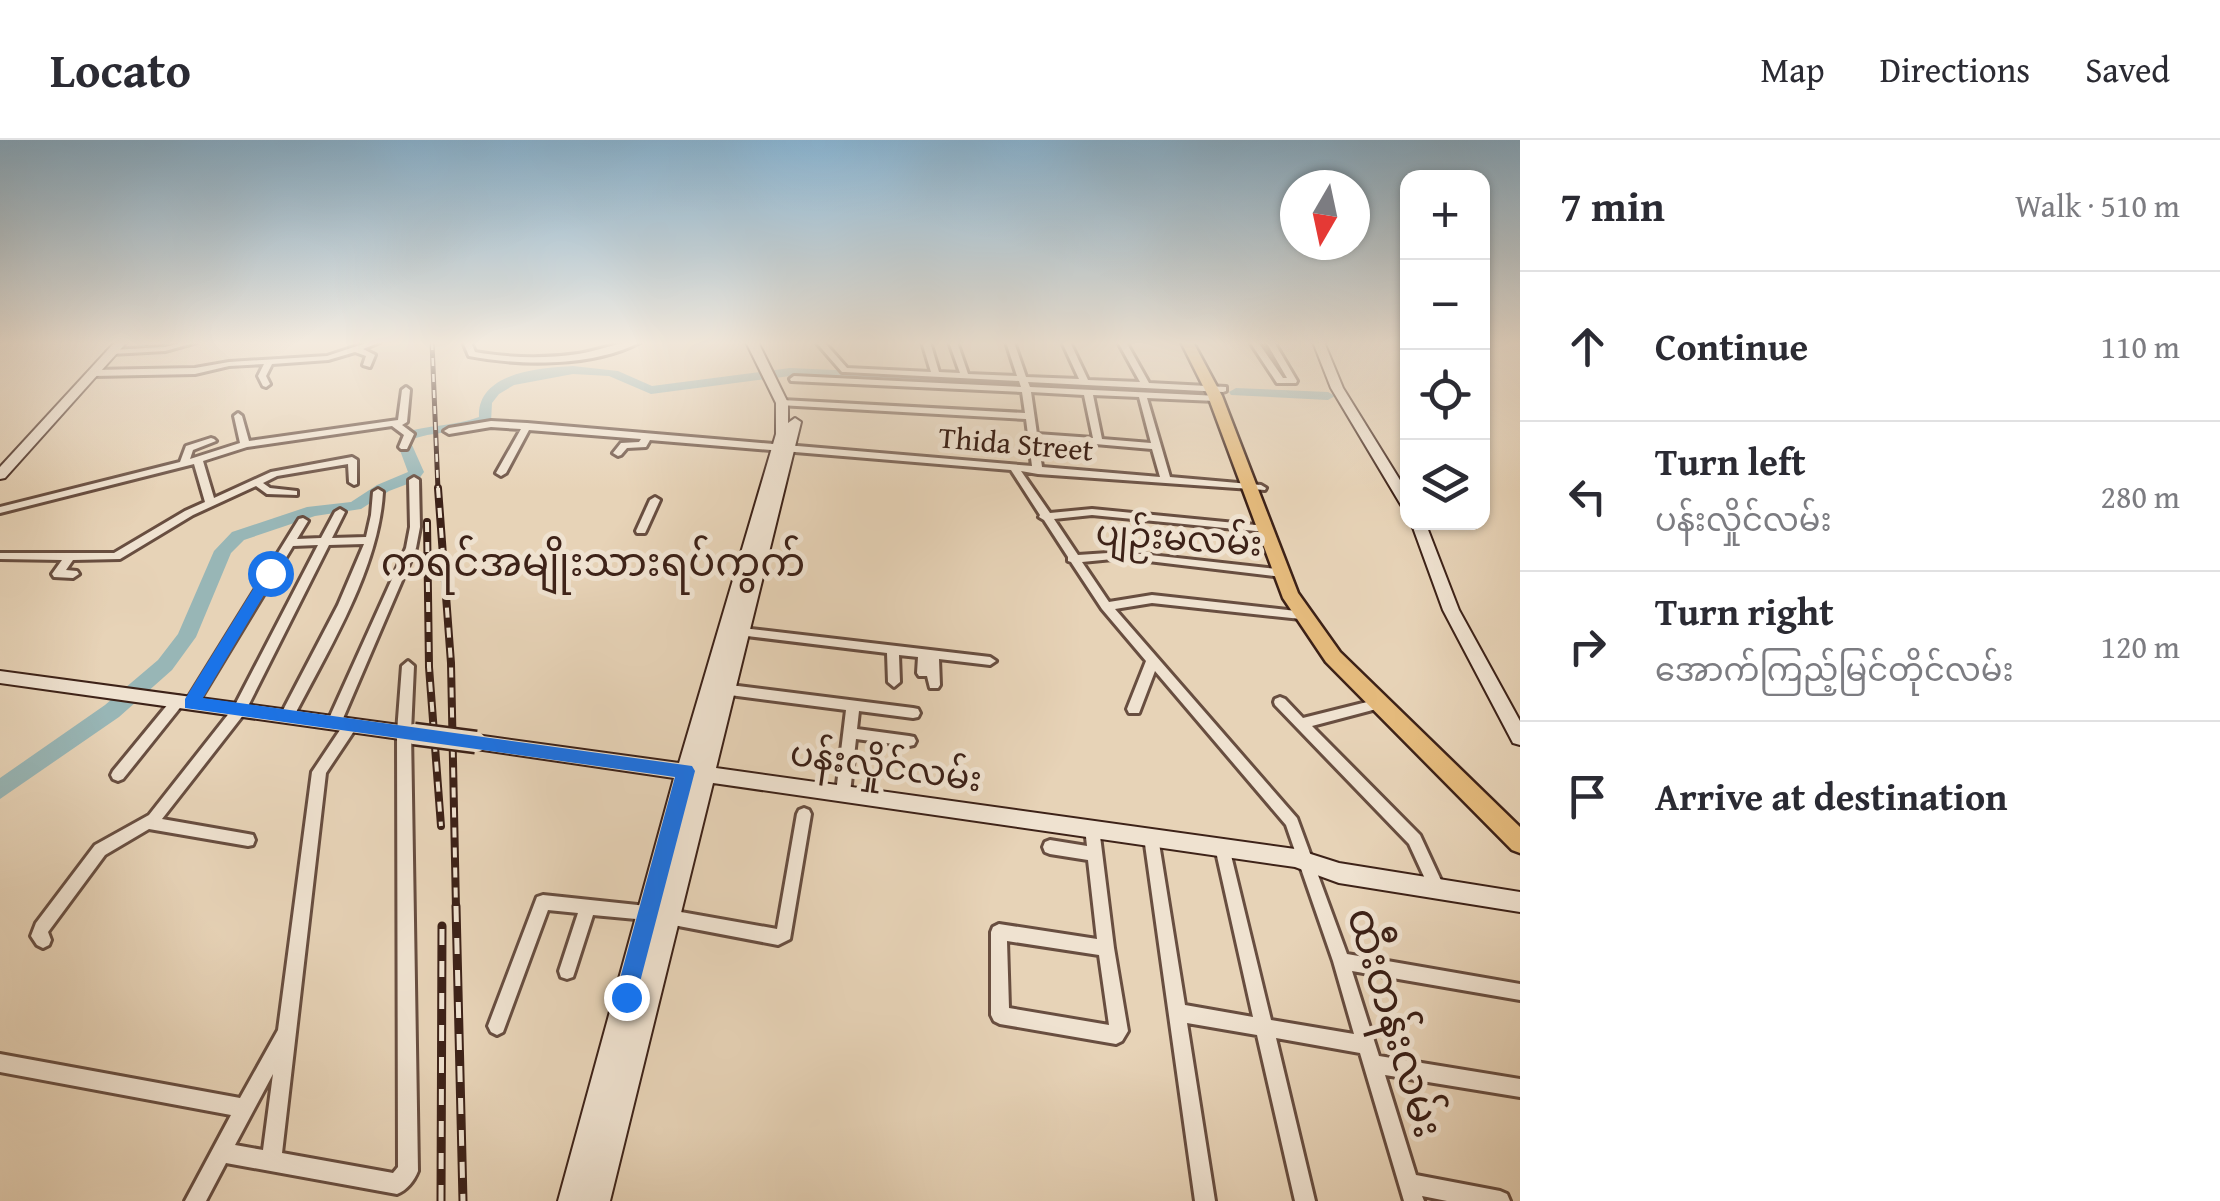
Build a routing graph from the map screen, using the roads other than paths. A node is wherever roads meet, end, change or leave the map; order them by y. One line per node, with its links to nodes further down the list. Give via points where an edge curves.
1 (75, 392): 38 (main road)
2 (406, 392): 21 (street, via 404,420)
3 (781, 392): 14 (main road)
4 (850, 392): 15 (street)
5 (897, 392): 16 (street)
6 (947, 392): 17 (street)
7 (989, 392): 18 (street)
8 (1026, 392): 20 (street)
9 (1087, 392): 27 (street)
10 (1144, 392): 29 (street)
11 (1181, 392): 13 (street)
12 (1339, 392): 45 (main road)
13 (1218, 393): 43 (main road)
14 (787, 404): 15 (street); 31 (main road, via 796,414)
15 (848, 406): 16 (street)
16 (896, 408): 17 (street)
17 (948, 411): 18 (street)
18 (991, 414): 20 (street)
19 (238, 416): 28 (street)
20 (1029, 416): 24 (street)
21 (393, 423): 28 (street); 30 (street, via 409,434)
22 (527, 426): 23 (street, Thida Street); 25 (street, Thida Street); 37 (street)
23 (449, 431)
24 (1032, 436): 27 (street); 36 (street)
25 (646, 437): 31 (street, Thida Street); 32 (street, via 643,445 624,445)
26 (211, 441): 34 (street, via 189,448)
27 (1098, 441): 29 (street)
28 (245, 444): 33 (street)
29 (1156, 446): 40 (street)
30 (404, 447)
31 (783, 450): 35 (street, Thida Street); 66 (main road)
32 (618, 453)
33 (198, 462): 34 (street, via 179,470); 49 (street)
34 (181, 464): 48 (street)
35 (1015, 470): 36 (street, Thida Street); 51 (street, ထီးတန်းလမ်း)
36 (1038, 471): 40 (street, Thida Street)
37 (501, 474)
38 (0, 476)
39 (414, 480): 86 (street, via 411,548)
40 (1166, 481): 43 (street, Thida Street)
41 (257, 482): 42 (street, via 292,468 349,460); 46 (street, via 266,491); 49 (street)
42 (354, 482)
43 (1256, 488): 52 (main road)
44 (378, 492): 56 (street, via 380,512)
45 (1400, 492)
46 (294, 493)
47 (655, 500): 55 (street)
48 (0, 510)
49 (211, 510): 60 (street, via 197,509 116,557)
50 (340, 512): 57 (street)
51 (1044, 517): 52 (street, via 1092,512); 61 (street, ထီးတန်းလမ်း)
52 (1266, 520): 62 (main road); 96 (main road, via 1328,636)
53 (303, 521): 58 (street)
54 (1421, 530): 89 (main road, via 1451,610)
55 (641, 531)
56 (369, 540): 57 (street); 84 (street)
57 (327, 542): 58 (street); 81 (street)
58 (289, 543): 77 (street)
59 (0, 556): 60 (street)
60 (70, 556): 63 (street, via 58,574)
61 (1072, 560): 62 (street, ပျဉ်းမလမ်း, via 1123,555); 64 (street, ထီးတန်းလမ်း)
62 (1282, 573): 65 (main road)
63 (73, 574)
64 (1106, 606): 65 (street, via 1152,599); 70 (street, ထီးတန်းလမ်း)
65 (1301, 616): 79 (main road)
66 (735, 632): 67 (street); 76 (main road)
67 (893, 650): 68 (street); 74 (street)
68 (928, 654): 69 (street); 72 (street); 75 (street)
69 (990, 661)
70 (1152, 661): 82 (street); 104 (street, ထီးတန်းလမ်း, via 1292,822)
71 (408, 666): 88 (street)
72 (924, 672)
73 (0, 677): 77 (main road, ပန်းလှိုင်လမ်း)
74 (894, 682)
75 (934, 685)
76 (719, 688): 80 (street); 91 (main road)
77 (184, 702): 81 (main road, ပန်းလှိုင်လမ်း); 92 (street)
78 (1280, 702): 85 (street)
79 (1379, 704): 85 (street); 100 (main road)
80 (854, 706): 83 (street); 87 (street)
81 (239, 710): 84 (main road, ပန်းလှိုင်လမ်း); 95 (street)
82 (1134, 710)
83 (913, 713)
84 (287, 716): 86 (main road, ပန်းလှိုင်လမ်း)
85 (1302, 723): 105 (street, via 1415,840)
86 (342, 724): 88 (main road, ပန်းလှိုင်လမ်း); 118 (street, via 318,772)
87 (850, 732): 90 (street); 93 (street)
88 (409, 733): 91 (main road, ပန်းလှိုင်လမ်း, bridge); 127 (street, via 408,1170 396,1184)
89 (1520, 738)
90 (910, 740)
91 (696, 772): 93 (main road, ပန်းလှိုင်လမ်း); 108 (main road); 109 (main road)
92 (118, 775)
93 (843, 793): 97 (main road, ပန်းလှိုင်လမ်း)
94 (804, 814): 109 (street, via 784,934)
95 (148, 823): 99 (street); 110 (street, via 100,850 42,928)
96 (1520, 824)
97 (1092, 828): 98 (main road, ပန်းလှိုင်လမ်း); 103 (street)
98 (1152, 837): 102 (main road, ပန်းလှိုင်လမ်း); 115 (street)
99 (248, 840)
100 (1520, 843)
101 (1050, 847): 103 (street)
102 (1222, 847): 104 (main road, ပန်းလှိုင်လမ်း); 117 (street)
103 (1095, 854): 111 (street)
104 (1309, 864): 105 (main road, ပန်းလှိုင်လမ်း); 112 (street, ထီးတန်းလမ်း)
105 (1437, 889): 106 (main road, ပန်းလှိုင်လမ်း)
106 (1520, 902)
107 (588, 907): 108 (street); 113 (street); 116 (street, via 543,902)
108 (647, 913): 109 (street); 120 (main road)
109 (670, 917): 120 (main road)
110 (43, 940)
111 (1106, 948): 111 (street, via 999,932 1000,1015 1116,1035)
112 (1341, 961): 114 (street); 119 (street, ထီးတန်းလမ်း)
113 (566, 971)
114 (1520, 992)
115 (1178, 1013): 117 (street); 132 (street)
116 (498, 1026)
117 (1264, 1028): 119 (street); 133 (street)
118 (286, 1030): 124 (street); 127 (street)
119 (1366, 1045): 122 (street, ထီးတန်းလမ်း)
120 (622, 1057): 126 (main road)
121 (0, 1064): 124 (street)
122 (1372, 1064): 123 (street); 128 (street, ထီးတန်းလမ်း)
123 (1520, 1088)
124 (243, 1108): 125 (street)
125 (222, 1152): 127 (street); 129 (street)
126 (596, 1152): 130 (main road); 131 (main road)
127 (272, 1162)
128 (1412, 1192): 134 (street)
129 (195, 1201)
130 (572, 1201)
131 (596, 1201)
132 (1205, 1201)
133 (1305, 1201)
134 (1500, 1201)

